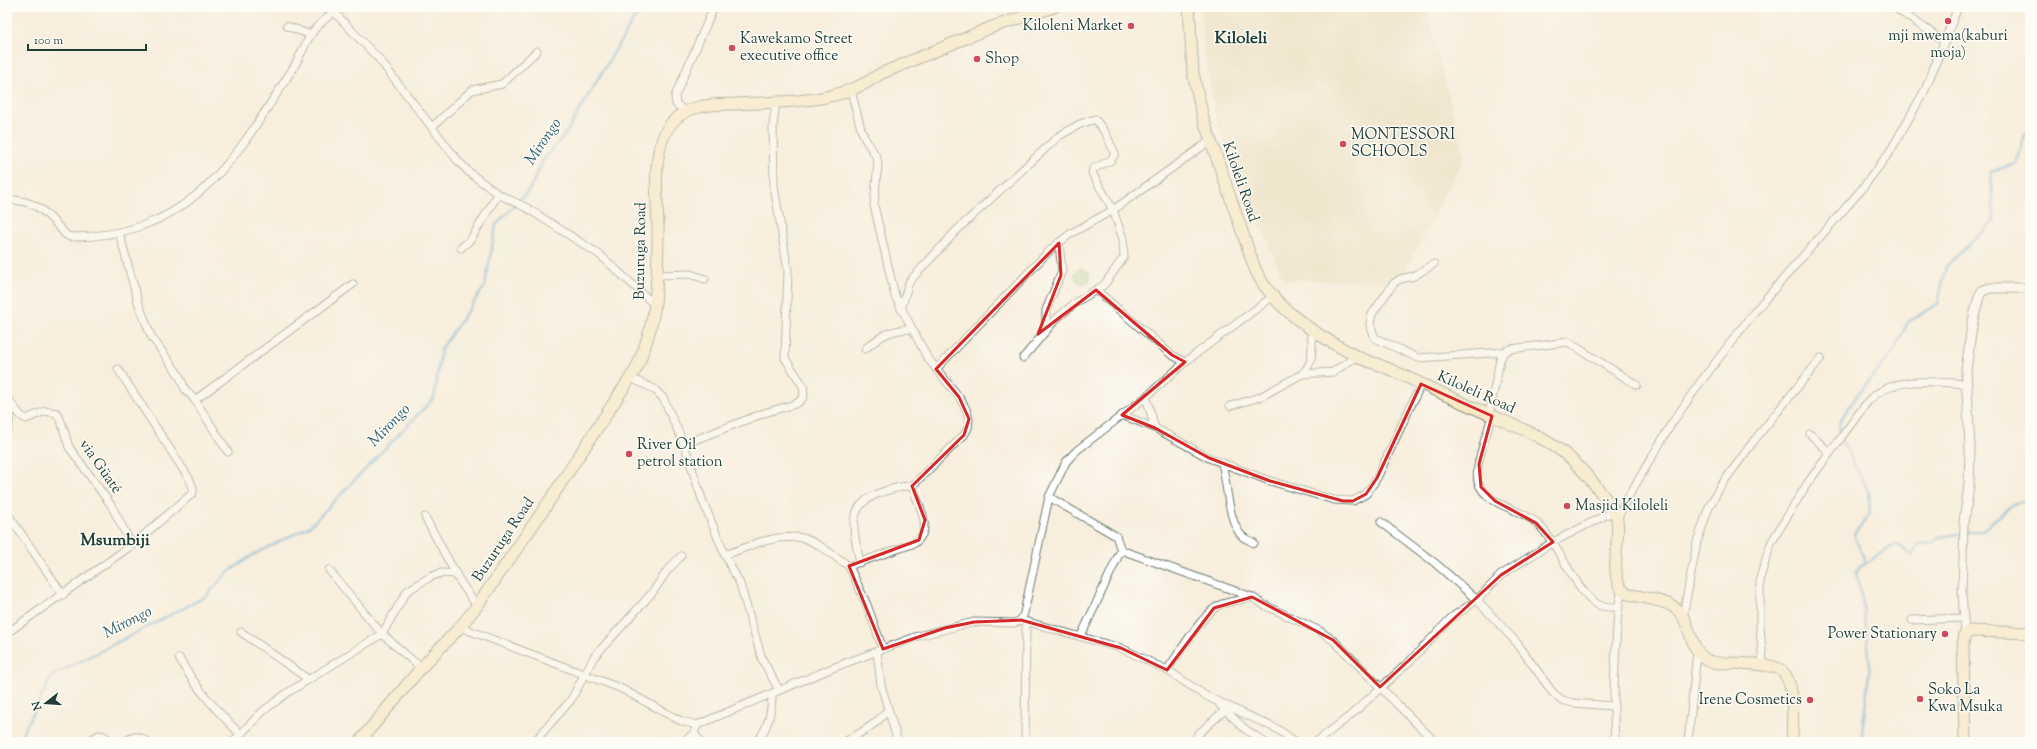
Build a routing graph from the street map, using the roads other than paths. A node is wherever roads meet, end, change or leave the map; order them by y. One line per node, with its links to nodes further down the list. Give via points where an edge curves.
1 (714, 7): 13 (street, via 675,96 676,104)
2 (1054, 7): 11 (main road, Buzuruga Road, via 964,38 880,74)
3 (1189, 7): 15 (main road, Kiloleli Road, via 1193,73)
4 (1894, 7): 9 (street)
5 (1958, 7): 9 (street)
6 (336, 10): 8 (street); 14 (street, via 379,59)
7 (287, 26): 8 (street)
8 (311, 35): 19 (street, via 282,85 224,170 180,208 154,222)
9 (1945, 42): 63 (street, via 1926,90 1876,171 1754,312 1699,384 1672,422)
10 (537, 51): 14 (street, via 502,84 472,90)
11 (851, 91): 12 (main road, Buzuruga Road, via 828,98); 30 (street, via 861,130 878,163 874,205 895,296)
12 (776, 101): 13 (main road, Buzuruga Road, via 710,105); 56 (street, via 773,127 774,186 788,271 785,358 803,386 804,396 796,404 764,413)
13 (686, 112): 23 (main road, Buzuruga Road, via 669,126 656,160)
14 (432, 127): 16 (street, via 458,161)
15 (1210, 141): 18 (street); 28 (main road, Kiloleli Road, via 1255,269 1261,283)
16 (498, 194): 21 (street, via 471,239); 29 (street, via 527,208 600,255)
17 (7, 200): 19 (street, via 29,202 44,210 66,235 71,237)
18 (1113, 210): 20 (street, via 1070,234); 27 (street, via 1123,240 1124,253 1104,285); 30 (street, via 1092,171 1111,160 1115,150 1097,120 1091,119 1059,136 958,229 909,282)
19 (119, 232): 49 (street, via 138,302 151,336 179,375 185,389)
20 (1060, 243): 33 (street, via 1062,271 1046,310); 41 (street, via 1040,260)
21 (461, 248)
22 (1434, 264): 35 (street, via 1414,276 1400,278 1393,284 1372,314 1370,324 1375,338 1418,358)
23 (657, 275): 24 (street, via 690,274); 29 (main road, Buzuruga Road)
24 (705, 280)
25 (353, 284): 49 (street)
26 (2030, 288): 45 (street, via 1990,288 1980,293 1972,325)
27 (1096, 290): 33 (street, via 1075,303); 39 (street, via 1172,355)
28 (1272, 297): 31 (main road, Kiloleli Road); 39 (street)
29 (655, 305): 43 (main road, Buzuruga Road, via 646,346)
30 (901, 309): 32 (street)
31 (1311, 328): 36 (main road, Kiloleli Road); 42 (street, via 1312,356 1307,370)
32 (911, 329): 34 (street, via 886,333); 41 (street)
33 (1046, 331): 37 (street)
34 (865, 349)
35 (1504, 352): 46 (street, via 1522,347 1568,342); 52 (street, via 1500,360)
36 (1358, 356): 42 (street, via 1333,372); 44 (main road, Kiloleli Road)
37 (1023, 358)
38 (1821, 358): 83 (street, via 1752,442 1720,487 1701,526)
39 (1185, 362): 47 (street)
40 (118, 369): 69 (street, via 194,488 193,493)
41 (936, 369): 60 (street, via 959,397 969,419 968,428)
42 (1302, 374): 50 (street, via 1260,397)
43 (631, 378): 56 (street, via 660,394); 81 (main road, Buzuruga Road)
44 (1421, 384): 52 (main road, Kiloleli Road); 59 (street, via 1377,478 1366,494 1359,499 1334,500 1270,481)
45 (1966, 384): 58 (street, via 1908,382 1896,383 1884,389 1868,401); 66 (street, via 1970,448)
46 (1636, 386)
47 (1146, 397): 51 (street); 53 (street)
48 (8, 400): 54 (street, via 10,417); 69 (street, via Güaté, via 21,416 26,418 45,411 57,413 69,448 111,505)
49 (196, 400): 57 (street)
50 (1230, 406)
51 (1122, 415): 53 (street); 61 (street, via 1066,462)
52 (1491, 416): 63 (main road, Kiloleli Road, via 1559,449 1582,469); 67 (street, via 1477,474 1481,487 1495,501 1536,523)
53 (1155, 428): 59 (street)
54 (7, 432)
55 (1810, 434): 58 (street)
56 (684, 444): 71 (street)
57 (228, 452)
58 (1830, 453): 97 (street, via 1791,508 1766,556 1760,578)
59 (1222, 463): 68 (street, via 1232,517 1243,537)
60 (912, 486): 73 (street, via 900,486 874,494 857,508 853,530); 73 (street, via 925,520 919,540)
61 (1049, 496): 70 (street, via 1116,536); 86 (street)
62 (7, 514): 78 (street)
63 (1616, 515): 67 (street); 77 (main road, via 1615,568)
64 (425, 517): 76 (street)
65 (1381, 522): 80 (street, via 1435,563)
66 (1964, 522): 84 (street)
67 (1553, 542): 80 (street, via 1513,567); 82 (street, via 1580,585 1598,605 1607,608)
68 (1254, 543)
69 (132, 545): 78 (street)
70 (1121, 550): 79 (street); 93 (street)
71 (725, 555): 74 (street, via 760,542 797,537 820,546); 103 (street, via 740,584 762,659)
72 (681, 556): 100 (street, via 652,593 594,657)
73 (860, 562): 74 (street)
74 (849, 566): 94 (street, via 867,605)
75 (330, 570): 91 (street)
76 (456, 574): 81 (street); 91 (street, via 441,573 407,591)
77 (1622, 590): 82 (street); 83 (main road, via 1669,605)
78 (63, 595): 89 (street)
79 (1252, 597): 99 (street, via 1214,608); 102 (street, via 1264,606 1318,630 1333,640)
80 (1477, 600): 102 (street, via 1451,618 1411,660); 105 (street, via 1517,643 1553,693 1562,700 1573,703)
81 (477, 606): 87 (main road, Buzuruga Road)
82 (1618, 607): 105 (street)
83 (1683, 616): 95 (main road)
84 (1963, 618): 85 (street); 92 (street)
85 (1912, 620)
86 (1023, 621): 93 (street); 94 (street, via 974,622 945,628); 123 (street)
87 (460, 627): 98 (main road, Buzuruga Road); 100 (street)
88 (240, 632): 101 (street)
89 (7, 633)
90 (2030, 633): 92 (main road, via 1971,631)
91 (382, 634): 98 (street); 101 (street)
92 (1965, 634): 131 (main road)
93 (1080, 636): 99 (street, via 1121,648)
94 (880, 650): 103 (street); 107 (street, via 881,685)
95 (1697, 652): 97 (main road, via 1712,662); 129 (street)
96 (180, 658): 109 (street, via 196,685)
97 (1763, 665): 130 (main road, via 1777,668 1788,678 1792,700)
98 (421, 668): 116 (main road, Buzuruga Road)
99 (1167, 670): 104 (street)
100 (584, 674): 108 (street, via 620,688); 117 (street, via 571,700)
101 (308, 679): 109 (street, via 262,712)
102 (1380, 687): 126 (street, via 1351,715); 127 (street)
103 (776, 691): 108 (street); 120 (street, via 770,715)
104 (1217, 702): 106 (street); 125 (street, via 1277,729)
105 (1613, 706): 128 (street)
106 (1225, 710): 110 (street); 124 (street, via 1245,729)
107 (887, 711): 121 (street, via 870,728); 122 (street)
108 (695, 729): 118 (street); 119 (street)
109 (240, 734): 115 (street)
110 (1197, 735)
111 (87, 742): 112 (street, via 99,735)
112 (111, 742)
113 (123, 742): 114 (street, via 137,735)
114 (147, 742)
115 (233, 742)
116 (359, 742)
117 (534, 742)
118 (684, 742)
119 (701, 742)
120 (758, 742)
121 (845, 742)
122 (898, 742)
123 (1025, 742)
124 (1264, 742)
125 (1296, 742)
126 (1316, 742)
127 (1435, 742)
128 (1615, 742)
129 (1688, 742)
130 (1792, 742)
131 (1965, 742)

